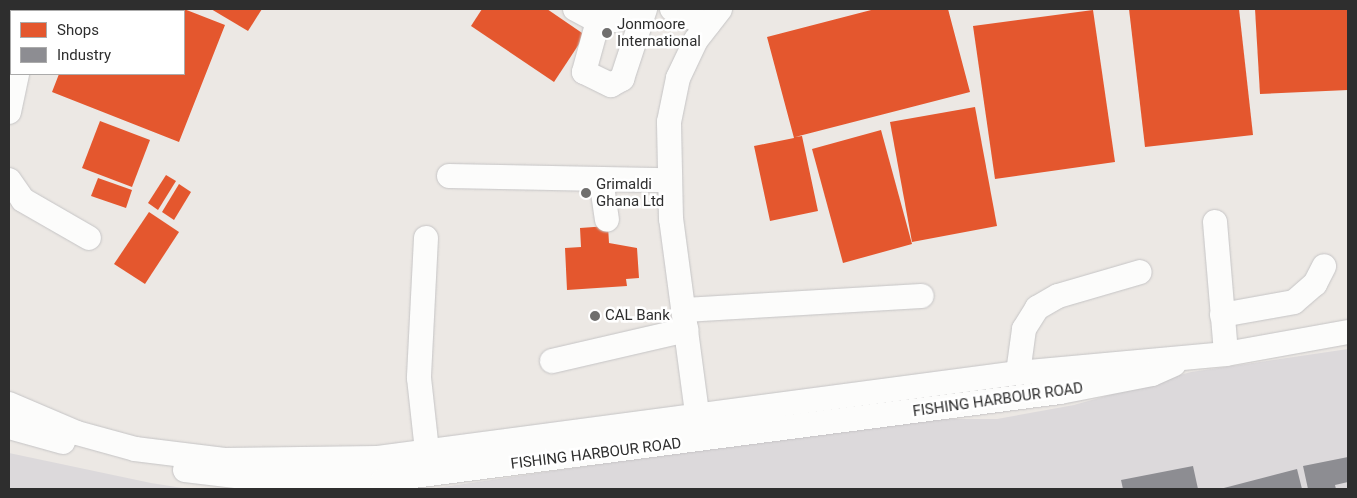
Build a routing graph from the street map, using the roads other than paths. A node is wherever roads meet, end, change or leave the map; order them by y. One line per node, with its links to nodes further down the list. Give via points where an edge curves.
1 (575, 9): 6 (street)
2 (640, 9): 6 (street, via 615,20)
3 (645, 9): 6 (street, via 622,79 611,85 584,72)
4 (672, 9): 5 (street)
5 (714, 17): 12 (street, via 678,78 669,122)
6 (598, 21)
7 (17, 75): 8 (street)
8 (9, 112)
9 (449, 176): 10 (street)
10 (600, 179): 12 (street); 13 (street)
11 (9, 180): 15 (street, via 23,200)
12 (668, 180): 21 (street)
13 (607, 220)
14 (1215, 222): 20 (street)
15 (89, 238)
16 (426, 238): 31 (street, via 419,369)
17 (1324, 266): 20 (street, via 1315,284 1294,302)
18 (1140, 272): 26 (street, via 1058,296 1038,308 1024,329)
19 (922, 296): 21 (street)
20 (1222, 315): 23 (street)
21 (685, 320): 25 (street); 28 (street)
22 (1348, 332): 23 (street, FISHING HARBOUR ROAD)
23 (1226, 354): 24 (street, FISHING HARBOUR ROAD)
24 (1182, 360): 26 (street, FISHING HARBOUR ROAD, via 1150,358); 30 (street, FISHING HARBOUR ROAD, via 1152,374 1060,392)
25 (552, 361)
26 (1018, 373): 28 (street, FISHING HARBOUR ROAD)
27 (9, 404): 31 (street, FISHING HARBOUR ROAD, via 77,434 126,447 224,460 289,462)
28 (698, 412): 30 (street); 31 (street, FISHING HARBOUR ROAD)
29 (9, 427): 30 (street, FISHING HARBOUR ROAD, via 128,460 220,476 286,482 383,480)
30 (686, 444)
31 (427, 451)

